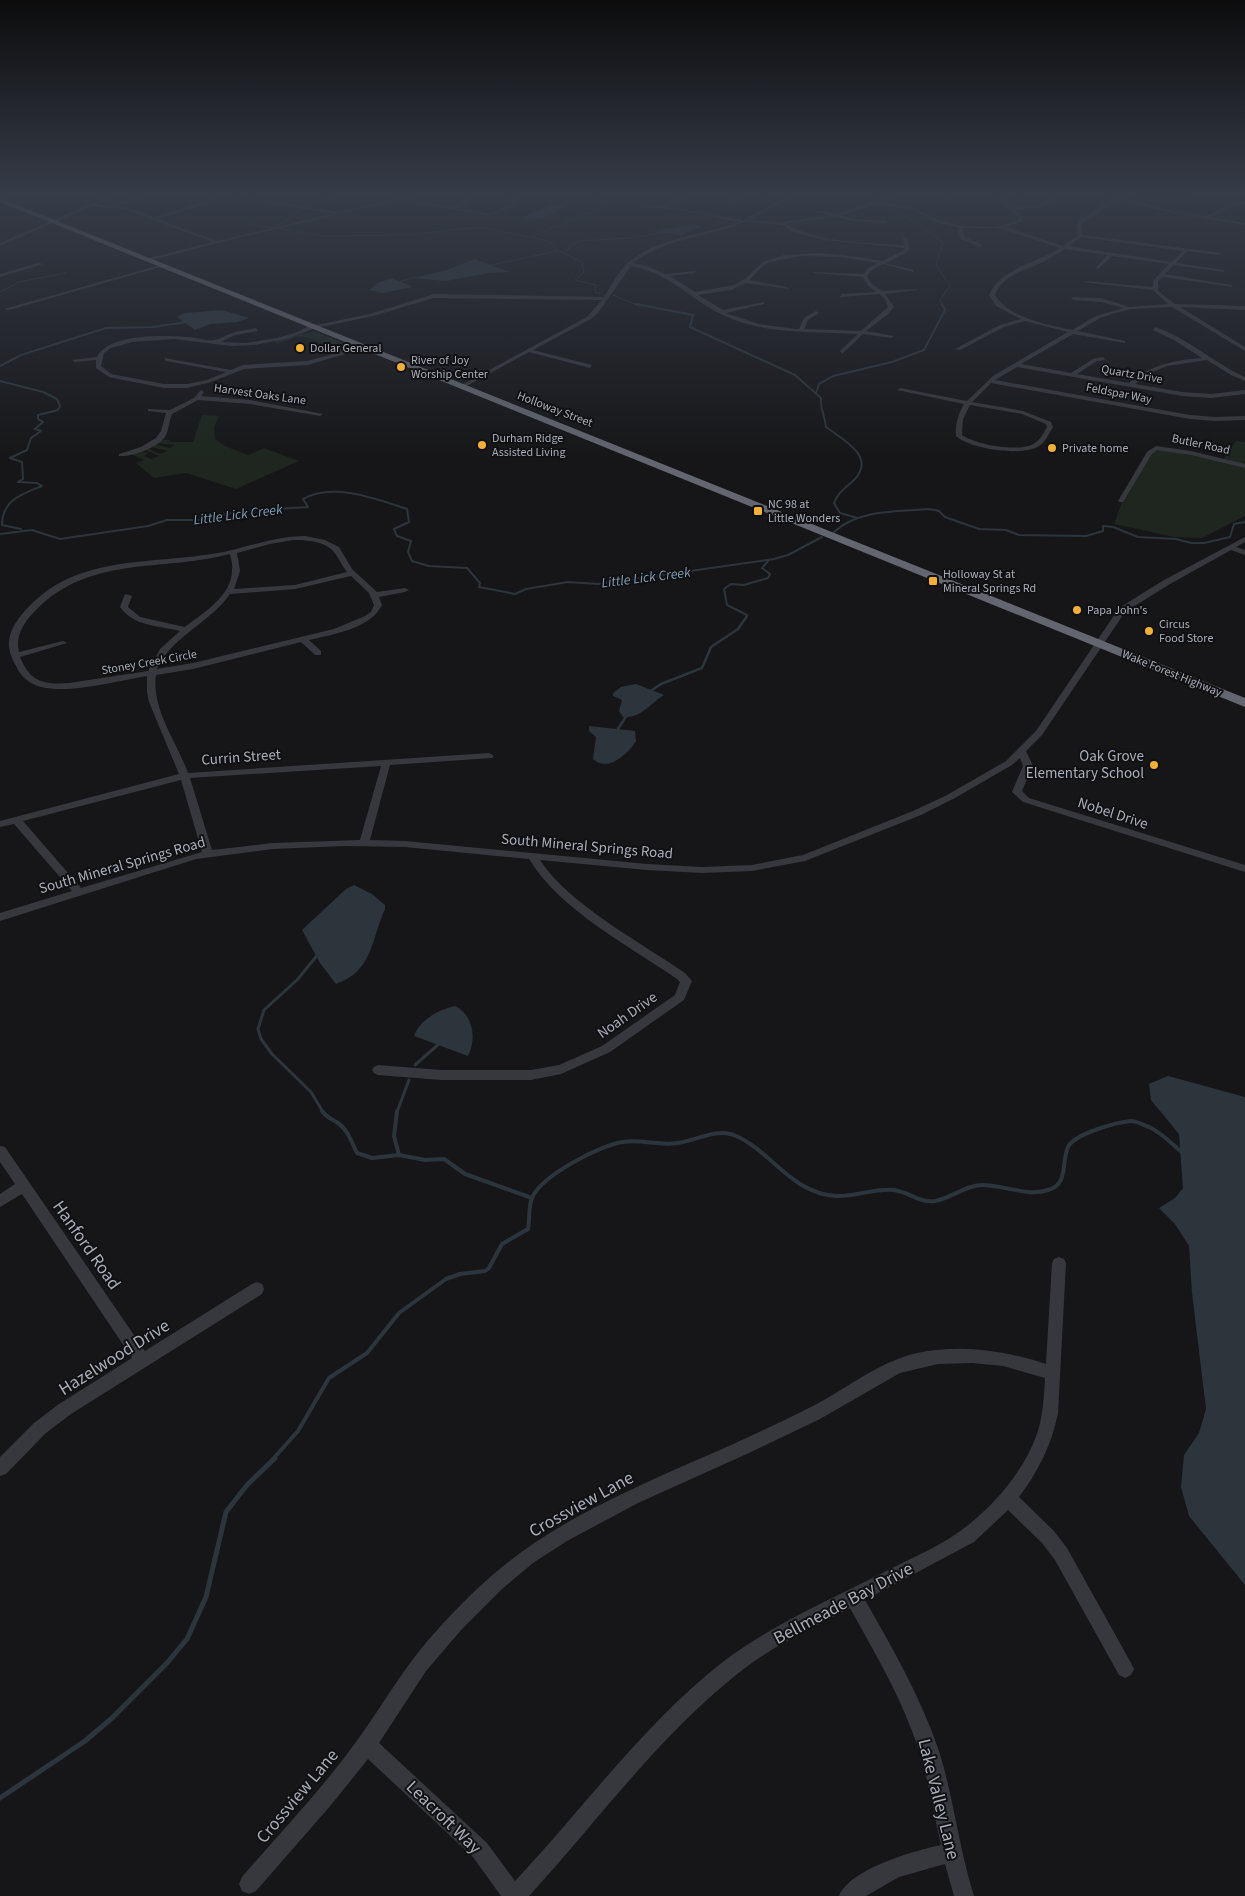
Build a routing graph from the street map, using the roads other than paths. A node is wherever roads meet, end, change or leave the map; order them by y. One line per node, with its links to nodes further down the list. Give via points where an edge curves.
1 (97, 283): 23 (street)
2 (206, 283): 29 (highway, Holloway Street)
3 (616, 283): 20 (street)
4 (679, 283): 17 (street)
5 (739, 283): 17 (street)
6 (760, 283): 13 (street)
7 (869, 283): 16 (street)
8 (1000, 283): 28 (street, via 993,290 992,298 1007,312)
9 (1102, 283): 14 (street)
10 (1155, 283): 14 (street)
11 (1215, 283): 12 (street)
12 (1231, 286)
13 (787, 288)
14 (1154, 288): 22 (street, via 1160,297)
15 (916, 290): 16 (street)
16 (881, 292): 18 (street); 34 (street, via 891,307)
17 (693, 294): 26 (street)
18 (842, 296)
19 (1073, 298): 24 (street, via 1110,302)
20 (605, 299): 29 (street, via 439,295 371,315); 41 (street, via 590,318)
21 (762, 303): 26 (street)
22 (1175, 307): 24 (street); 25 (street); 40 (street)
23 (7, 308)
24 (1129, 308): 33 (street, via 1104,314)
25 (1245, 308)
26 (722, 312): 32 (street, via 757,325)
27 (816, 313): 32 (street, via 806,319)
28 (1025, 319): 33 (street); 39 (street, via 1002,326)
29 (314, 327): 37 (street, via 246,345); 38 (highway, Holloway Street)
30 (1155, 329): 46 (street)
31 (256, 330): 37 (street, via 234,334)
32 (801, 330): 34 (street)
33 (1074, 331): 36 (street); 48 (street)
34 (864, 332): 35 (street); 42 (street)
35 (891, 336)
36 (1124, 342)
37 (214, 343): 43 (street, via 184,338 137,340 110,346)
38 (364, 348): 50 (street, via 307,363 256,365); 56 (highway, Holloway Street)
39 (958, 349)
40 (1245, 349)
41 (530, 351): 49 (street); 56 (street)
42 (842, 352)
43 (100, 358): 47 (street); 54 (street, via 98,367 109,375 164,386)
44 (166, 359): 50 (street)
45 (1103, 359): 51 (street, via 1095,360)
46 (1206, 359): 52 (street); 55 (street, via 1158,367)
47 (75, 360)
48 (1016, 365): 51 (street, Quartz Drive); 53 (street)
49 (590, 366)
50 (229, 371): 54 (street)
51 (1072, 375): 55 (street, Quartz Drive)
52 (1245, 379)
53 (990, 380): 60 (street); 64 (street, Feldspar Way, via 1190,417)
54 (198, 384): 59 (street, via 201,392)
55 (1130, 385): 58 (street, Quartz Drive, via 1192,395)
56 (462, 387): 82 (highway, Holloway Street)
57 (900, 390): 60 (street)
58 (1245, 392)
59 (198, 398): 62 (street); 63 (street, Harvest Oaks Lane, via 250,402)
60 (968, 403): 60 (street, via 960,414 958,434 972,444 1032,447 1038,445 1050,427 1039,417)
61 (150, 410): 62 (street)
62 (171, 412): 65 (street, via 162,436 150,445)
63 (320, 414)
64 (1245, 418)
65 (121, 455)
66 (1245, 466): 67 (street, Butler Road, via 1156,448 1149,453)
67 (1121, 501)
68 (1245, 539): 69 (street, South Mineral Springs Road)
69 (1230, 547): 71 (street); 73 (street, South Mineral Springs Road)
70 (233, 552): 74 (street, Stoney Creek Circle, via 268,540 312,539 336,549); 76 (street, via 236,565); 84 (street, Stoney Creek Circle, via 125,564 76,578 42,598 23,620 12,639)
71 (1245, 553)
72 (1188, 558): 73 (street)
73 (1201, 562): 82 (street, South Mineral Springs Road, via 1126,606)
74 (352, 573): 76 (street, via 274,592); 77 (street, Stoney Creek Circle)
75 (405, 590): 77 (street)
76 (230, 592): 79 (street)
77 (375, 595): 80 (street, Stoney Creek Circle, via 378,605 368,618)
78 (128, 596): 79 (street, via 124,607 131,616)
79 (186, 630): 85 (street, via 163,651)
80 (304, 640): 83 (street); 85 (street, Stoney Creek Circle)
81 (63, 643): 84 (street)
82 (1099, 644): 86 (highway, Wake Forest Highway); 87 (street, South Mineral Springs Road, via 1055,711)
83 (318, 653)
84 (16, 655): 85 (street, Stoney Creek Circle, via 27,676 37,684 49,687 90,684)
85 (152, 673): 90 (street, via 153,698)
86 (1245, 703)
87 (1022, 752): 95 (street, South Mineral Springs Road, via 993,773 917,813 828,850 781,863 702,870); 96 (street, Nobel Drive, via 1028,766 1017,792 1026,800)
88 (489, 756): 89 (street, Currin Street)
89 (386, 764): 90 (street, Currin Street); 93 (street)
90 (184, 776): 91 (street, Currin Street); 94 (street)
91 (16, 820): 92 (street, Currin Street); 97 (street)
92 (0, 824)
93 (364, 843): 94 (street, South Mineral Springs Road, via 273,846); 95 (street, South Mineral Springs Road)
94 (208, 854): 97 (street, South Mineral Springs Road)
95 (533, 857): 99 (street, Noah Drive, via 550,880 577,902 681,976 686,981 680,997 606,1049 561,1069 531,1075 441,1075)
96 (1245, 869)
97 (79, 892): 98 (street, South Mineral Springs Road)
98 (0, 917)
99 (378, 1070)
100 (0, 1151): 101 (street, Hanford Road)
101 (24, 1186): 102 (street); 105 (street, Hanford Road)
102 (0, 1201)
103 (1059, 1263): 106 (street, Bellmeade Bay Drive)
104 (257, 1289): 105 (street, Hazelwood Drive)
105 (142, 1361): 107 (street, Hazelwood Drive, via 51,1419)
106 (1053, 1373): 108 (street, Bellmeade Bay Drive, via 1052,1407 1042,1443); 111 (street, Crossview Lane, via 1001,1358 969,1354 905,1364 888,1370 832,1404 766,1437 628,1499 575,1527 544,1545 498,1581 467,1611 419,1666)
107 (0, 1468)
108 (1008, 1499): 109 (street, Bellmeade Bay Drive, via 968,1536); 110 (street, via 1061,1554)
109 (854, 1597): 112 (street, Lake Valley Lane, via 918,1720 930,1753); 114 (street, Bellmeade Bay Drive, via 768,1642 699,1694 665,1727)
110 (1124, 1669)
111 (366, 1745): 113 (street, Crossview Lane); 114 (street, Leacroft Way, via 480,1850)
112 (952, 1854): 115 (street, via 904,1863 881,1872); 116 (street, Lake Valley Lane)
113 (249, 1884)
114 (514, 1896)
115 (849, 1896)
116 (964, 1896)

